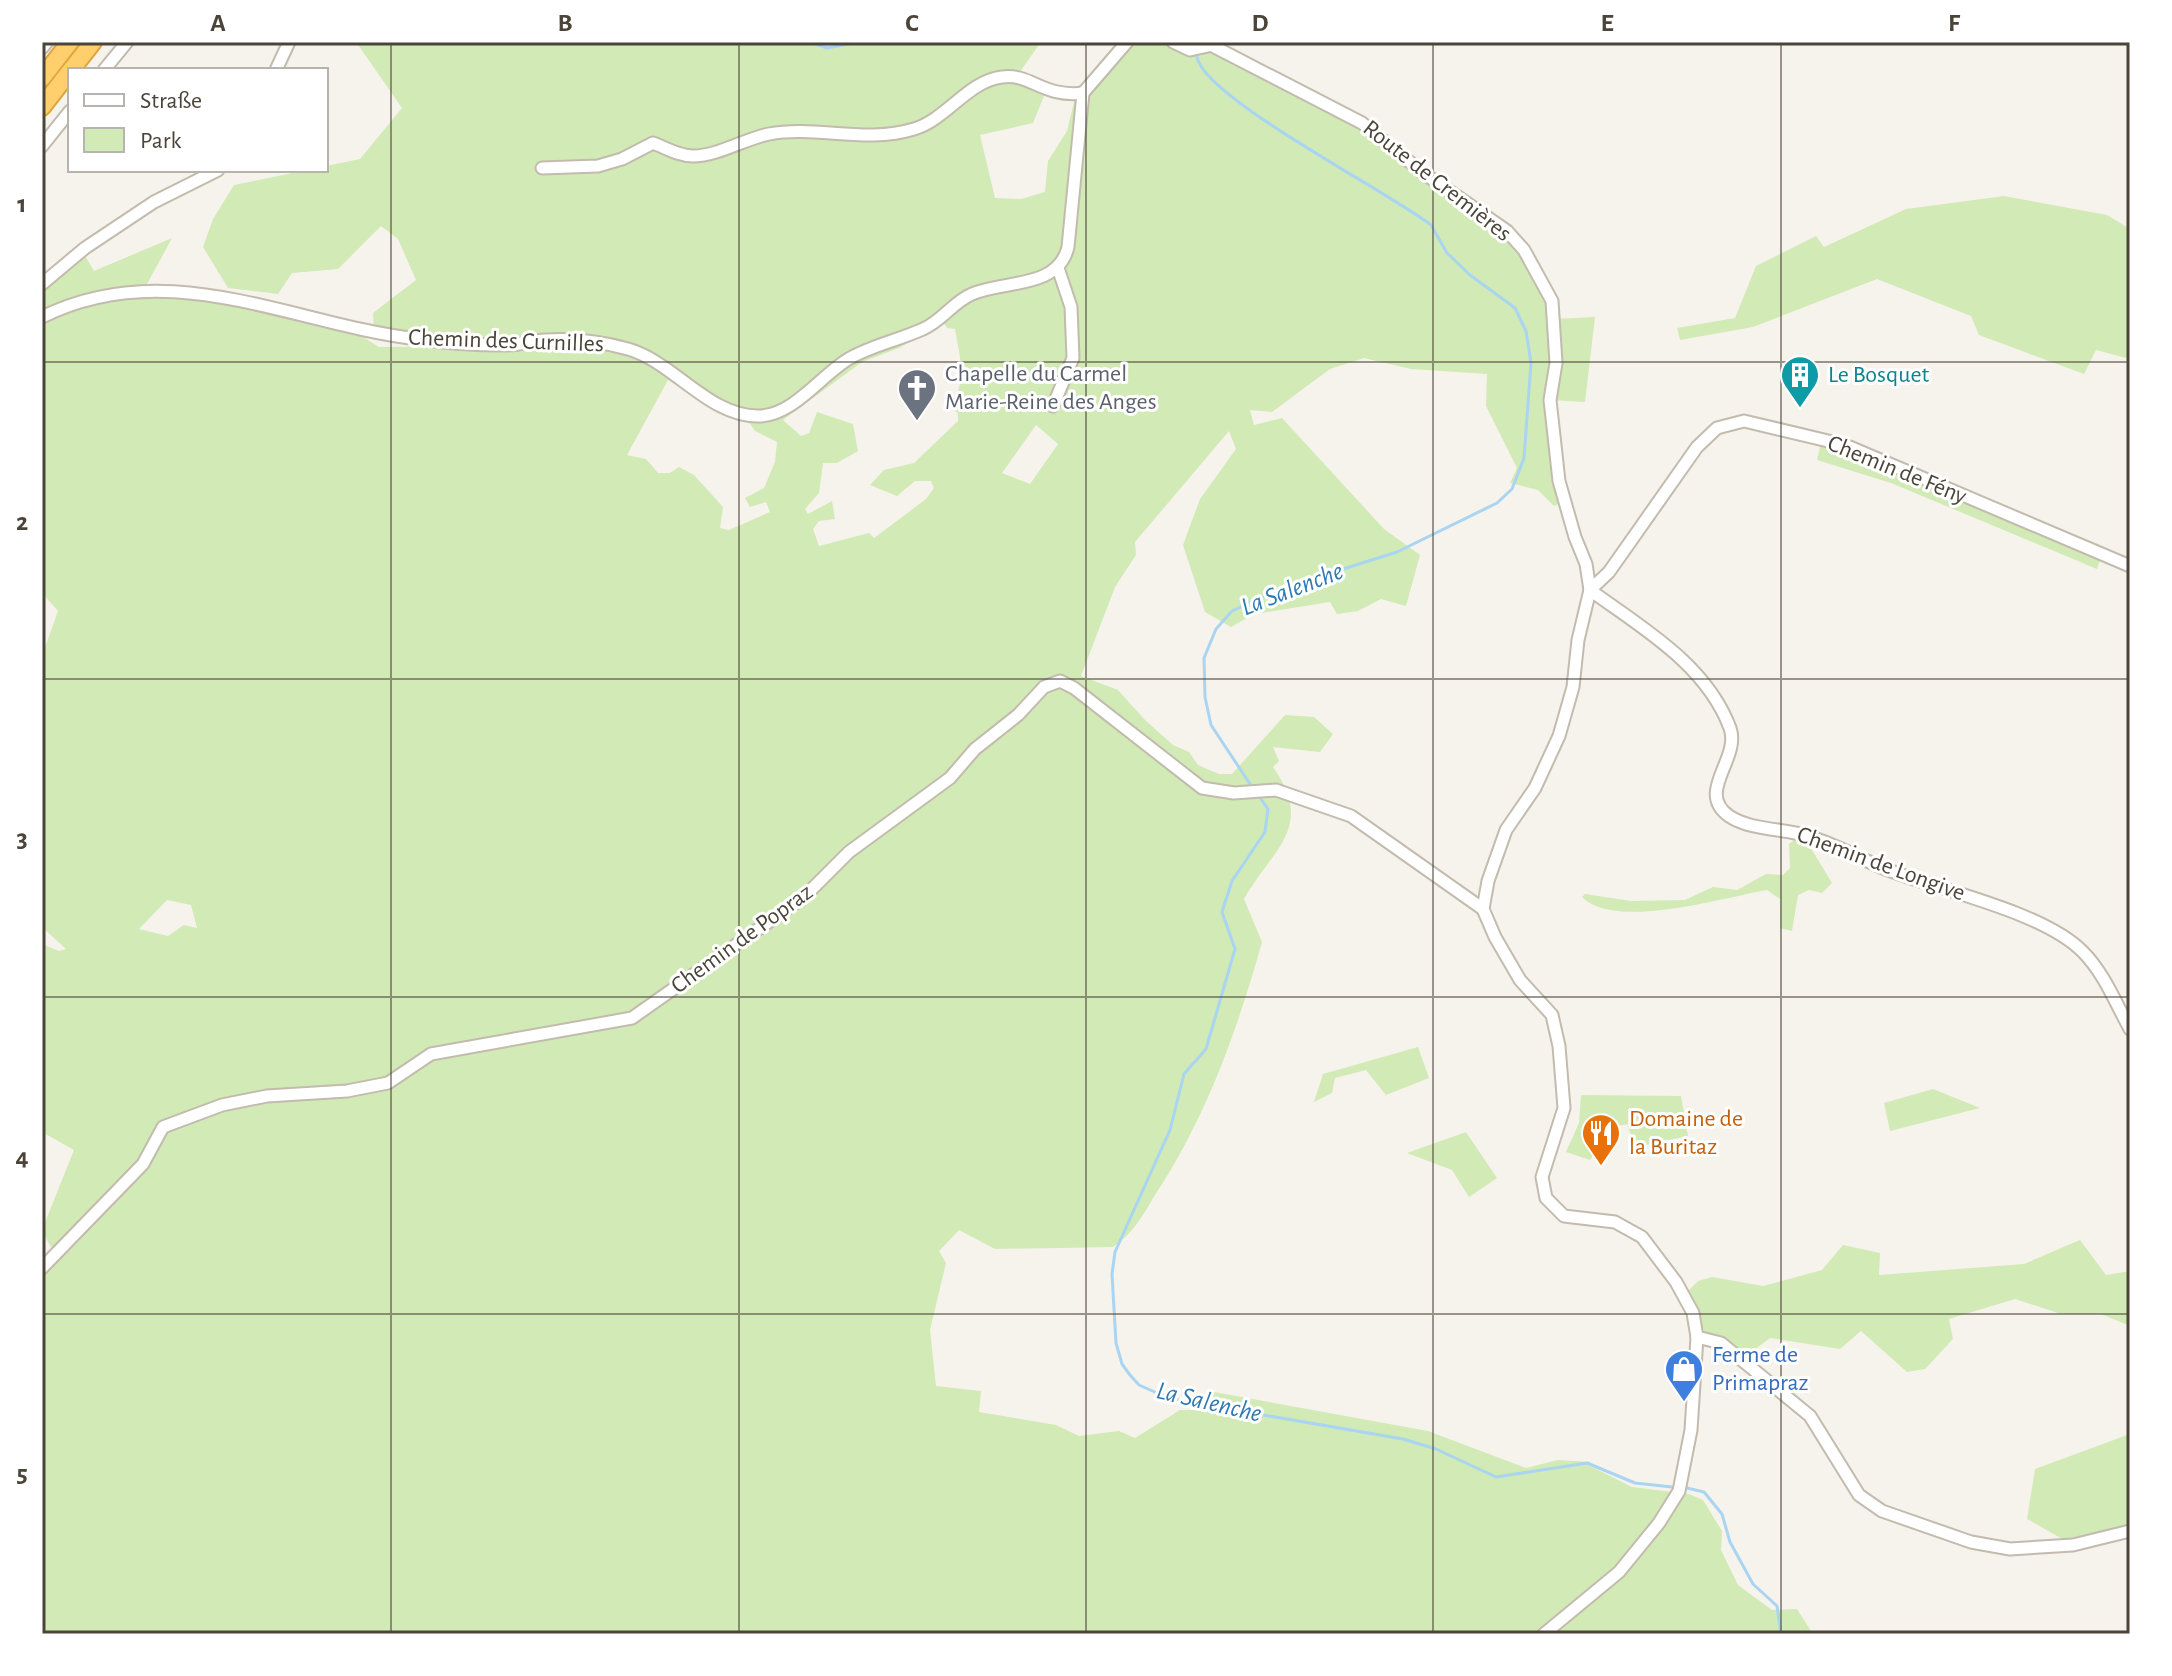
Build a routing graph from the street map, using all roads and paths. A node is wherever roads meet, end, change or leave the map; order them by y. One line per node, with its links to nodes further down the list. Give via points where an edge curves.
1 (47, 42): 9 (street)
2 (70, 42): 14 (highway)
3 (93, 42): 10 (highway)
4 (127, 42): 11 (street)
5 (289, 42): 12 (street)
6 (1127, 42): 15 (street)
7 (1173, 42): 8 (street, via 1190,50)
8 (1206, 44): 26 (street, Route de Cremières, via 1292,90 1342,109 1507,231 1524,250 1552,301 1556,363 1550,400 1559,481)
9 (42, 48)
10 (72, 68)
11 (106, 68)
12 (277, 68)
13 (68, 74): 16 (highway)
14 (42, 78)
15 (1083, 93): 19 (street, via 1063,95 1016,76 999,77 916,129 850,137 768,134 697,156 682,156 653,143 598,166); 21 (street, via 1068,247)
16 (42, 107)
17 (68, 114): 18 (street)
18 (42, 146)
19 (542, 168)
20 (214, 172): 22 (street, via 154,202)
21 (1058, 268): 23 (street, Chemin des Curnilles, via 971,294 935,323 849,358 786,407 757,417 698,392 647,355 601,341 506,346 417,339 276,308 155,289 112,291); 24 (street, via 1071,307 1073,358)
22 (42, 284)
23 (42, 317)
24 (1053, 406)
25 (2130, 566): 26 (street, Chemin de Fény, via 1845,445 1744,421 1717,428 1697,447 1609,572)
26 (1590, 590): 27 (street, via 1559,736 1535,788 1506,830); 28 (street, Chemin de Longive, via 1666,644 1717,703 1732,733 1729,762 1716,786 1717,801 1728,815 1830,843 2065,938 2094,964)
27 (1483, 909): 29 (street, Chemin de Popraz, via 1351,816 1276,790 1202,788 1060,681 975,749 950,778 849,852 804,897 632,1018 431,1054 388,1083 267,1096 222,1105 163,1127 136,1173); 30 (street, via 1520,980 1552,1015 1559,1046 1564,1108 1542,1177 1546,1198 1564,1216 1615,1222 1642,1237 1676,1282 1693,1313)
28 (2130, 1029)
29 (42, 1268)
30 (1697, 1337): 31 (street, via 1721,1343 1810,1416 1859,1495 1882,1511 1971,1542 2010,1549 2073,1545); 32 (street, via 1688,1454 1679,1491 1636,1553)
31 (2130, 1531)
32 (1544, 1634)

